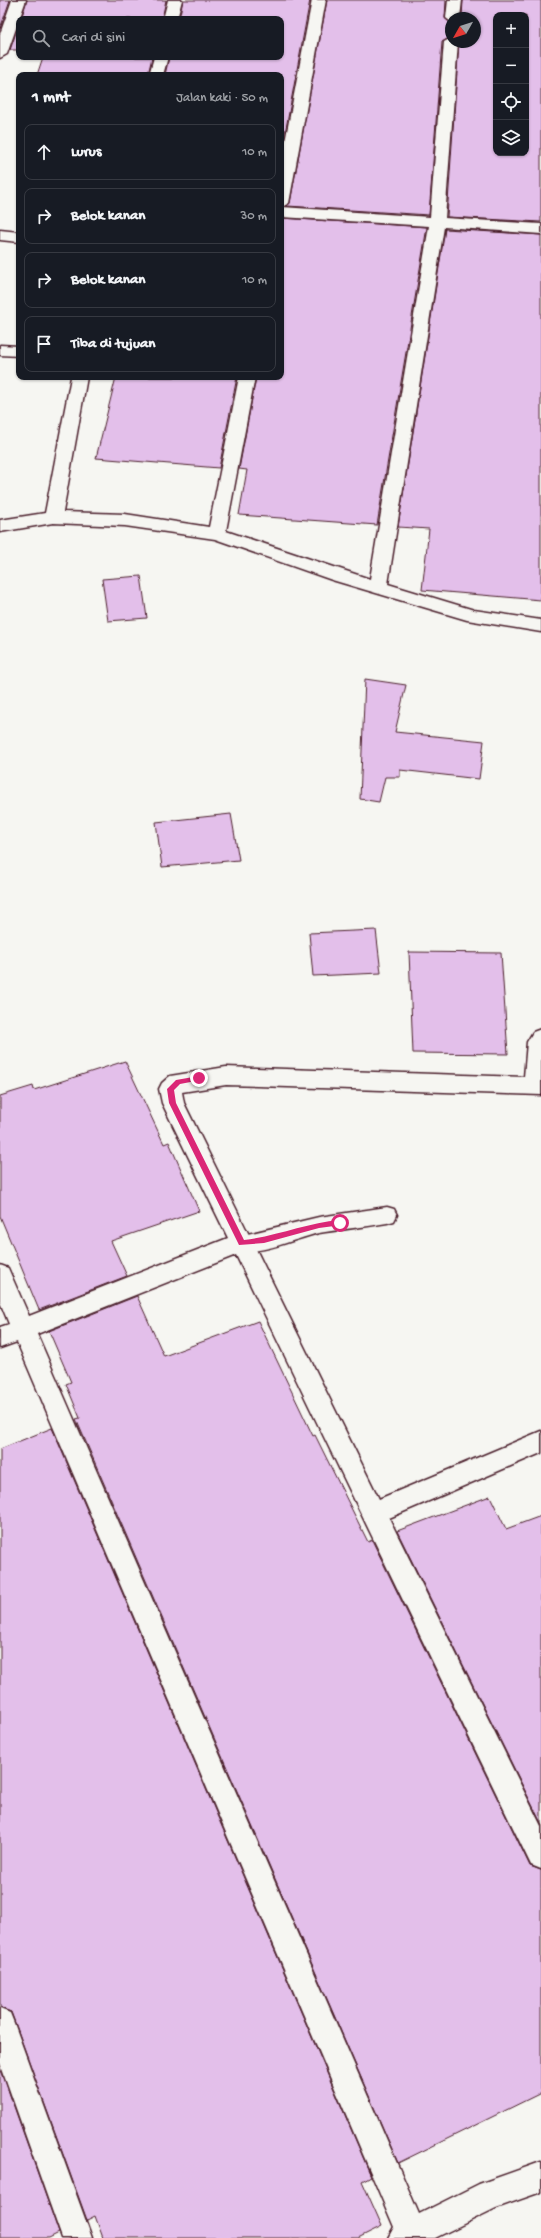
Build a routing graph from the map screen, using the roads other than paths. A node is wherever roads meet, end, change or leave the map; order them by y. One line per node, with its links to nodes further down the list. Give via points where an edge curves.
1 (19, 0): 8 (street)
2 (175, 0): 6 (street)
3 (319, 0): 11 (street)
4 (455, 0): 5 (street)
5 (454, 12)
6 (171, 16)
7 (451, 48): 13 (street)
8 (0, 54)
9 (160, 60): 10 (street)
10 (157, 72)
11 (284, 186)
12 (284, 212): 13 (street)
13 (437, 223): 14 (street); 24 (street)
14 (541, 229)
15 (0, 235): 16 (street)
16 (16, 237)
17 (0, 350): 18 (street)
18 (16, 351)
19 (78, 380): 21 (street)
20 (247, 380): 23 (street)
21 (53, 517): 22 (street); 23 (street, via 125,520)
22 (0, 526)
23 (217, 534): 24 (street)
24 (378, 588): 25 (street, via 473,616)
25 (541, 626)
26 (541, 1038): 27 (street, via 538,1042)
27 (537, 1086): 29 (street, via 226,1076 178,1082 170,1089 173,1103)
28 (387, 1214): 29 (lane, via 319,1225 264,1240)
29 (242, 1243): 31 (street); 34 (street)
30 (0, 1276): 31 (street)
31 (24, 1328): 32 (street); 38 (street)
32 (0, 1338)
33 (541, 1442): 34 (street)
34 (374, 1513): 35 (street)
35 (541, 1855)
36 (0, 2022): 39 (street)
37 (541, 2177): 38 (street, via 490,2195)
38 (408, 2236)
39 (77, 2238)

